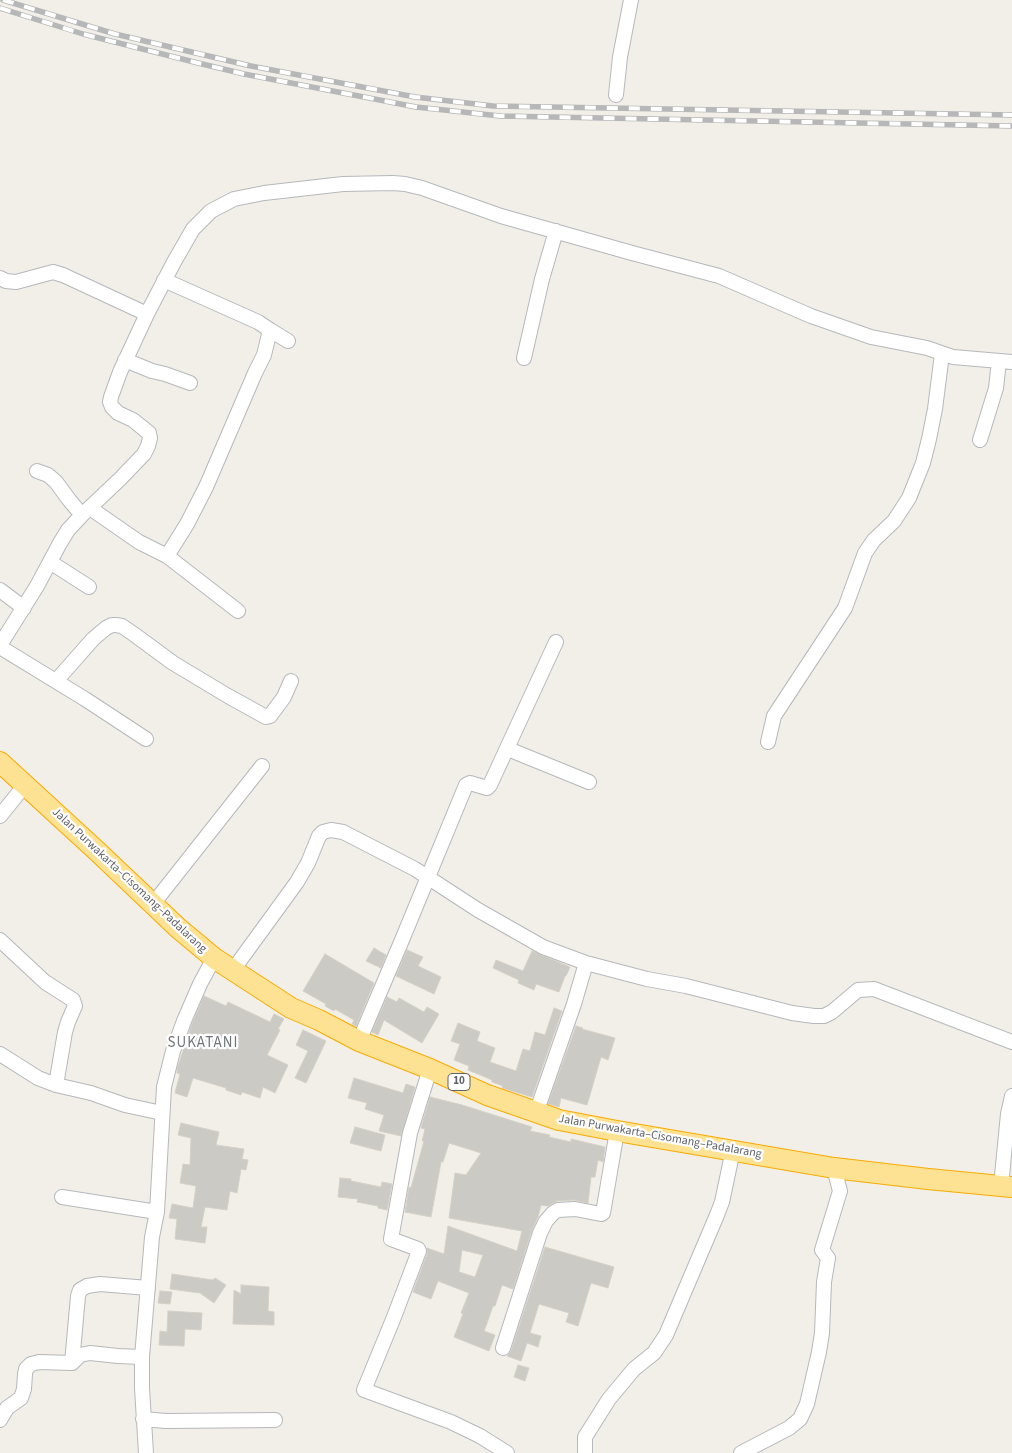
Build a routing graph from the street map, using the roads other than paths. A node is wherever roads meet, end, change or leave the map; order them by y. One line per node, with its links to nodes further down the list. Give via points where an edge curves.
1 (630, 0): 2 (street)
2 (616, 96)
3 (556, 231): 5 (street, via 404,184 343,184 264,193 234,199 212,211 193,230); 9 (street, via 719,276 832,324); 10 (street)
4 (0, 278): 6 (street, via 16,282 53,272)
5 (164, 280): 6 (street); 7 (street)
6 (147, 314): 11 (street)
7 (270, 330): 8 (street); 17 (street, via 264,355 206,487)
8 (288, 340)
9 (942, 354): 12 (street); 28 (street, via 929,440 909,498 894,521 865,553 845,608 774,716)
10 (524, 358)
11 (126, 360): 13 (street); 16 (street, via 110,402 118,412 149,433 150,443 120,480)
12 (1006, 361): 14 (street)
13 (190, 383)
14 (980, 440)
15 (37, 471): 16 (street, via 48,475 70,501)
16 (86, 511): 17 (street); 18 (street, via 68,530)
17 (167, 556): 22 (street)
18 (50, 562): 19 (street); 21 (street)
19 (89, 587)
20 (0, 590): 21 (street)
21 (24, 608): 24 (street)
22 (238, 611)
23 (556, 642): 29 (street)
24 (0, 646): 25 (street)
25 (56, 681): 26 (street, via 93,639 116,624 173,663 266,717 284,697); 27 (street)
26 (291, 681)
27 (146, 739)
28 (768, 742)
29 (508, 749): 32 (street); 35 (street, via 489,787 466,785)
30 (0, 762): 33 (highway, Jalan Purwakarta–Cisomang–Padalarang / 10)
31 (262, 766): 36 (street)
32 (589, 782)
33 (25, 785): 34 (street); 36 (highway, Jalan Purwakarta–Cisomang–Padalarang / 10)
34 (0, 816)
35 (428, 877): 39 (street, via 543,947); 40 (street, via 343,832 323,832 297,882); 41 (street)
36 (153, 904): 38 (highway, Jalan Purwakarta–Cisomang–Padalarang / 10)
37 (0, 940): 45 (street, via 45,982 73,1000 75,1006 65,1032)
38 (214, 958): 40 (highway, Jalan Purwakarta–Cisomang–Padalarang / 10); 47 (street, via 173,1050 164,1087)
39 (586, 963): 42 (street, via 814,1016 832,1012 858,990 874,989); 48 (street)
40 (233, 970): 41 (highway, Jalan Purwakarta–Cisomang–Padalarang / 10, via 291,1008)
41 (359, 1041): 44 (highway, Jalan Purwakarta–Cisomang–Padalarang / 10)
42 (1012, 1042)
43 (0, 1054): 45 (street, via 38,1078)
44 (430, 1070): 48 (highway, Jalan Purwakarta–Cisomang–Padalarang / 10); 63 (street, via 410,1133 391,1239 418,1251 364,1391 451,1422)
45 (56, 1085): 47 (street)
46 (1012, 1096): 52 (street, via 1008,1114)
47 (162, 1113): 54 (street)
48 (536, 1113): 49 (highway, Jalan Purwakarta–Cisomang–Padalarang / 10)
49 (617, 1131): 50 (highway, Jalan Purwakarta–Cisomang–Padalarang / 10); 56 (street, via 602,1213 558,1210 546,1221)
50 (733, 1150): 51 (highway, Jalan Purwakarta–Cisomang–Padalarang / 10); 64 (street, via 717,1216 666,1335 654,1353 634,1369 606,1404 585,1437)
51 (834, 1168): 52 (highway, Jalan Purwakarta–Cisomang–Padalarang / 10); 65 (street, via 840,1191 822,1250 828,1258 822,1332 807,1404 800,1419 789,1428)
52 (1006, 1187)
53 (62, 1198): 54 (street)
54 (157, 1212): 55 (street)
55 (148, 1288): 57 (street); 58 (street, via 100,1284 80,1290)
56 (503, 1348)
57 (142, 1357): 58 (street, via 90,1353 80,1355); 59 (street)
58 (72, 1363): 60 (street, via 31,1364 26,1369 21,1398)
59 (143, 1419): 61 (street); 62 (street)
60 (0, 1420)
61 (275, 1420)
62 (146, 1453)
63 (507, 1453)
64 (585, 1453)
65 (741, 1453)

